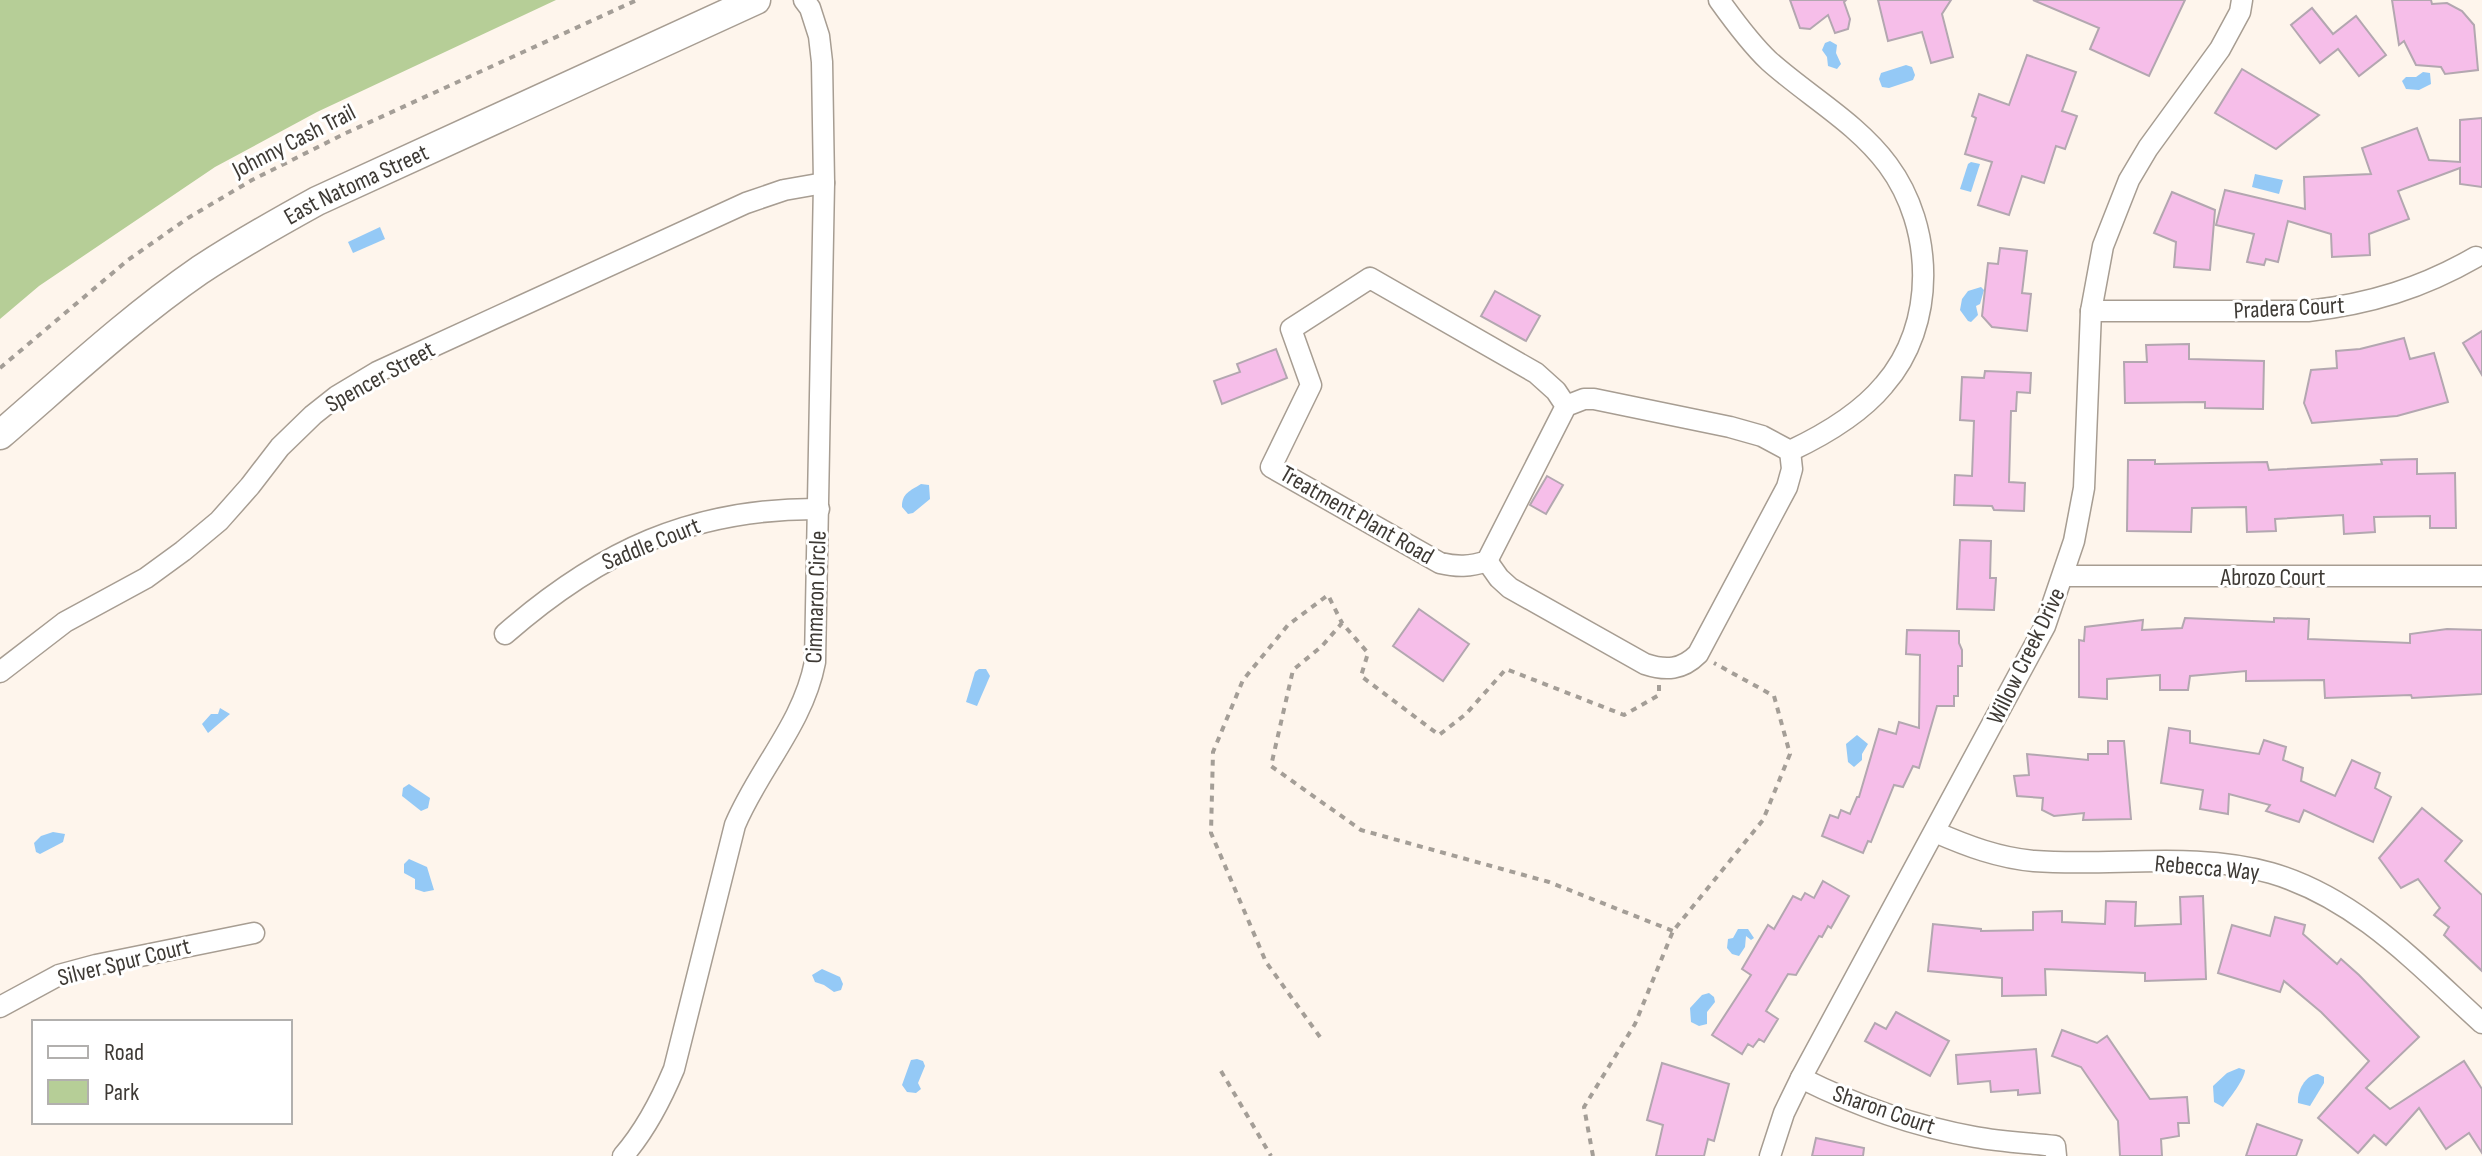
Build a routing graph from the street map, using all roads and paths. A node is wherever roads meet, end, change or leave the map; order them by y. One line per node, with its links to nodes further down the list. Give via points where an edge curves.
1 (637, 0): 9 (path, Johnny Cash Trail, via 252,180 128,260)
2 (756, 0): 11 (main road, East Natoma Street, via 317,201 257,234 144,312)
3 (804, 0): 6 (street, Cimmaron Circle, via 819,36 822,62)
4 (1719, 0): 12 (street, via 1768,59 1864,137 1888,164 1920,239 1922,298 1898,365 1885,385 1852,413)
5 (2242, 0): 8 (street, Willow Creek Drive, via 2220,49 2129,180 2103,246)
6 (824, 183): 13 (street, Cimmaron Circle); 21 (street, Spencer Street, via 746,203 377,372 313,415 219,521 183,551 146,578 65,622)
7 (2476, 257): 8 (street, Pradera Court, via 2413,289 2343,307)
8 (2091, 311): 15 (street, Willow Creek Drive, via 2084,488)
9 (0, 368)
10 (1566, 406): 12 (street, via 1594,399 1730,427); 14 (street); 14 (street, Treatment Plant Road, via 1536,373 1370,278 1291,329 1311,385 1271,467 1440,563 1457,567)
11 (0, 435)
12 (1790, 451): 19 (street, via 1787,487)
13 (819, 509): 18 (street, Saddle Court, via 733,515 659,536 576,577); 30 (street, Cimmaron Circle, via 812,679 796,719 735,825 674,1069)
14 (1487, 561): 20 (street, via 1510,588)
15 (2064, 576): 16 (street, Abrozo Court); 22 (street, Willow Creek Drive, via 2030,658)
16 (2482, 576)
17 (1342, 623): 20 (path, via 1368,653 1361,676 1439,735 1506,669 1624,715 1659,695); 23 (path, via 1293,670 1271,766 1361,830 1549,882); 27 (path, via 1328,595 1288,625 1243,680 1213,752 1211,833 1266,962)
18 (505, 634)
19 (1698, 654): 20 (street, via 1676,669); 23 (path, via 1774,696 1790,754 1763,820)
20 (1660, 669)
21 (0, 672)
22 (1935, 832): 26 (street, Rebecca Way, via 1988,852 2033,861 2209,863 2270,873 2314,889 2367,920); 29 (street, Willow Creek Drive)
23 (1673, 931): 32 (path, via 1635,1024 1584,1107)
24 (254, 933): 25 (street, Silver Spur Court, via 71,972)
25 (0, 1007)
26 (2482, 1023)
27 (1320, 1037)
28 (1221, 1071): 31 (path)
29 (1801, 1078): 33 (street, Willow Creek Drive); 34 (street, Sharon Court, via 1899,1119 1978,1138 2055,1146)
30 (627, 1155)
31 (1271, 1156)
32 (1593, 1156)
33 (1770, 1156)
34 (2056, 1156)

